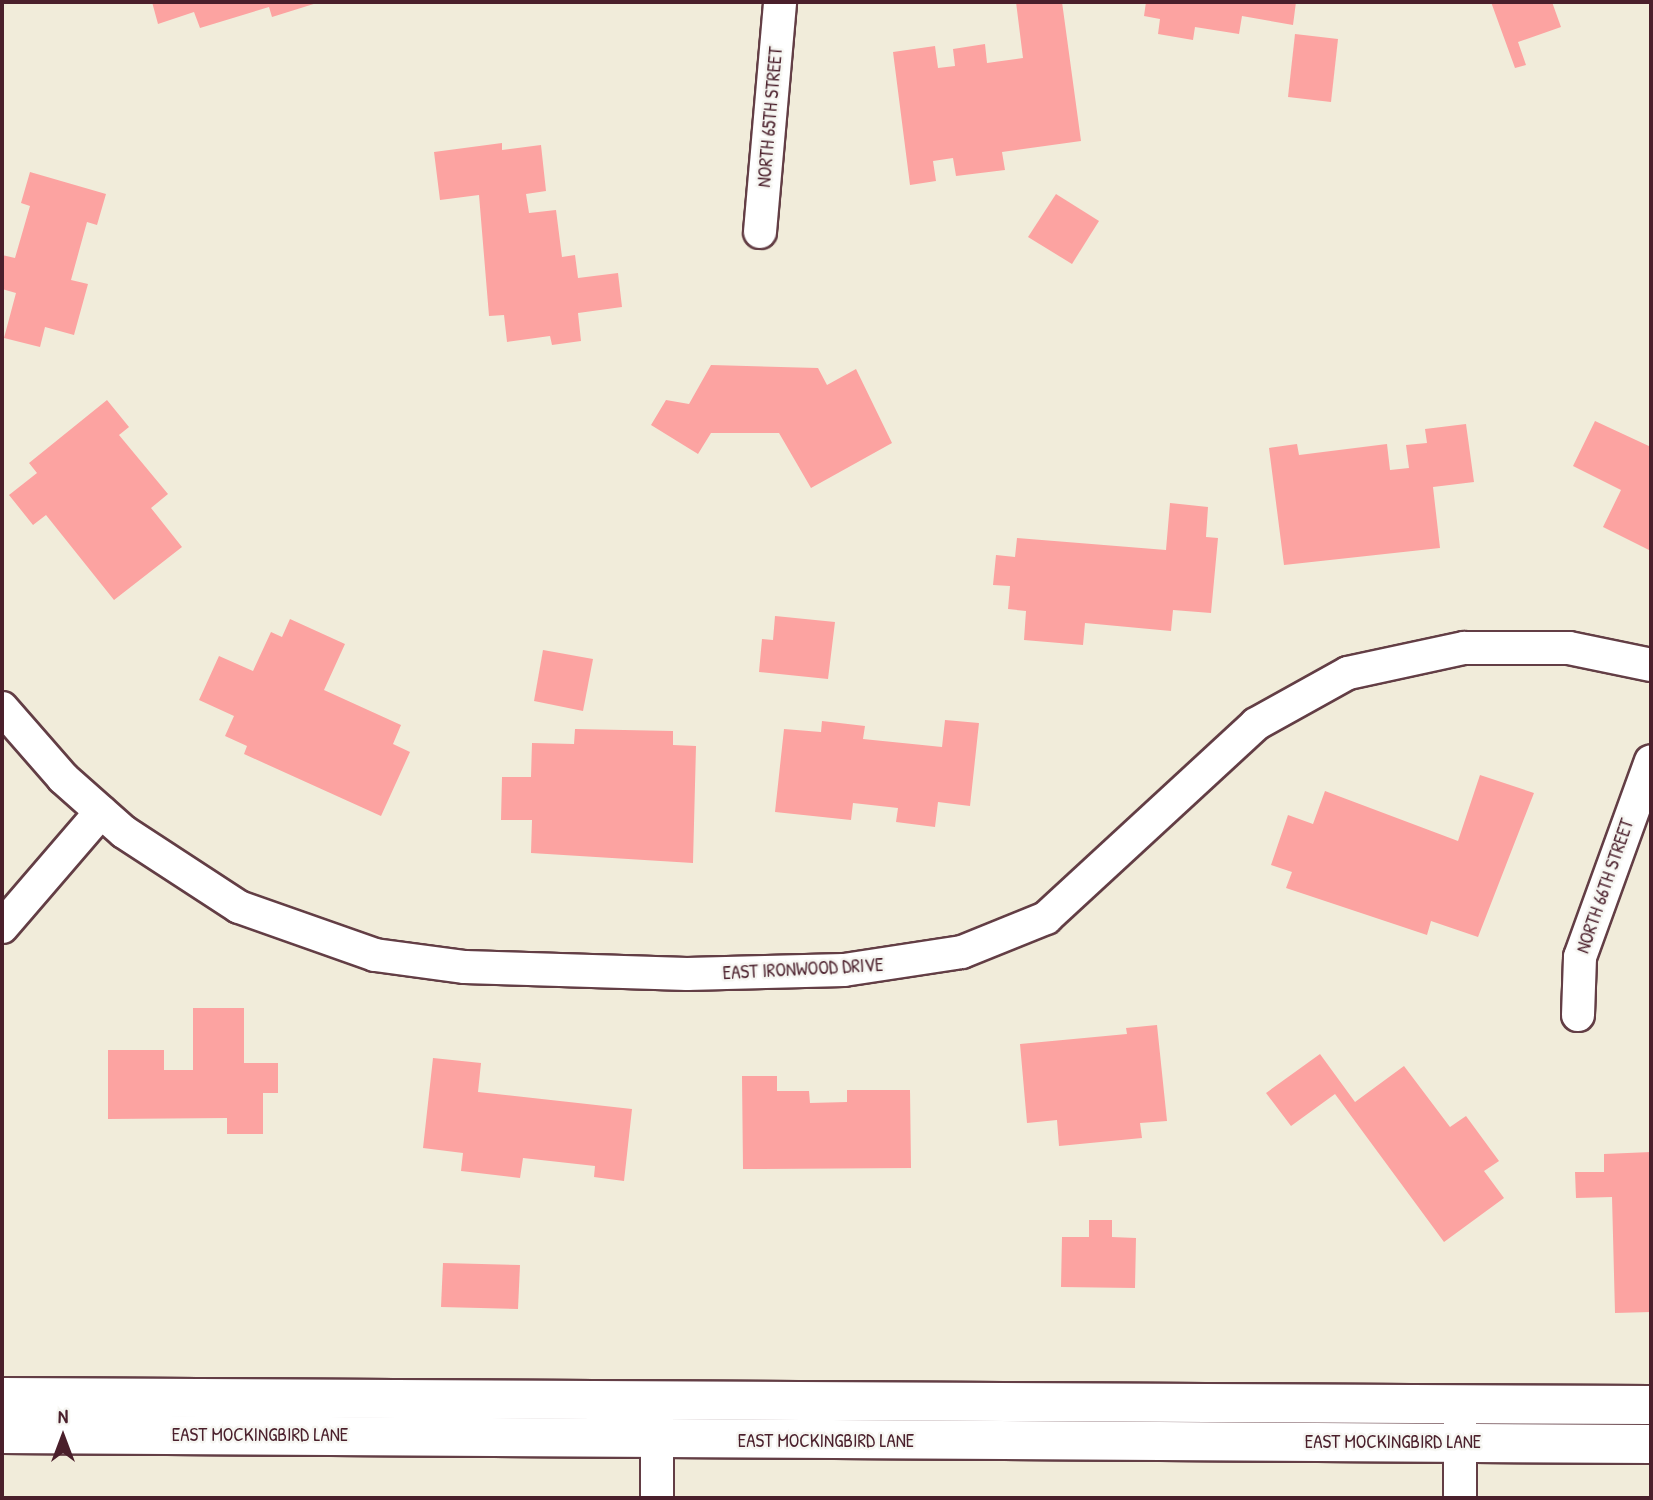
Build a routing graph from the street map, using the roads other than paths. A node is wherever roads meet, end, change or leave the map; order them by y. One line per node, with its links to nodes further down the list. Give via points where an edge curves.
1 (780, 2): 2 (street, NORTH 65TH STREET)
2 (760, 232)
3 (1651, 665): 6 (street, EAST IRONWOOD DRIVE, via 1569,648 1464,648 1348,674 1256,724 1046,918 962,952 876,968 687,974 465,967 374,955 239,907)
4 (2, 708): 6 (street, EAST IRONWOOD DRIVE)
5 (1651, 761): 8 (street, NORTH 66TH STREET, via 1580,957)
6 (101, 812): 7 (street)
7 (2, 927)
8 (1578, 1015)
9 (2, 1396): 10 (street, EAST MOCKINGBIRD LANE)
10 (657, 1401): 12 (street, EAST MOCKINGBIRD LANE); 14 (street)
11 (1651, 1405): 12 (street, EAST MOCKINGBIRD LANE)
12 (1460, 1424): 14 (street, EAST MOCKINGBIRD LANE); 15 (street, EAST MOCKINGBIRD LANE); 17 (street)
13 (2, 1434): 14 (street, EAST MOCKINGBIRD LANE)
14 (657, 1441): 16 (street)
15 (1651, 1444)
16 (657, 1498)
17 (1460, 1498)

